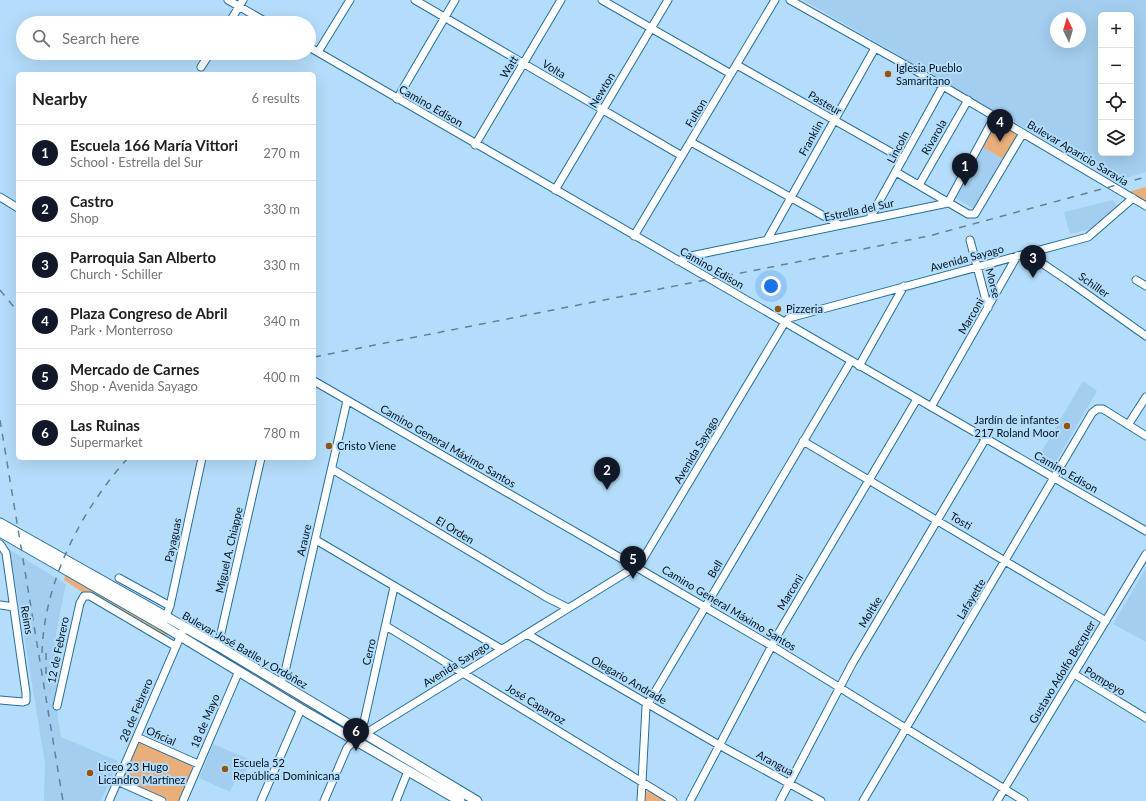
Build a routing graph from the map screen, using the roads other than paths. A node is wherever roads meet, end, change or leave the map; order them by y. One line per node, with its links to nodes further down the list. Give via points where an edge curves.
1 (228, 0): 10 (street)
2 (350, 0): 16 (street)
3 (415, 0): 13 (street, Volta)
4 (455, 0): 13 (street)
5 (561, 0): 18 (street, Watt)
6 (602, 0): 14 (street)
7 (668, 0): 14 (street, Newton)
8 (775, 0): 19 (street, Fulton)
9 (790, 0): 15 (street, Bulevar Aparicio Saravia)
10 (241, 3): 11 (street); 12 (street)
11 (233, 16)
12 (259, 16)
13 (445, 18): 18 (street, Volta); 23 (street)
14 (652, 28): 21 (street); 25 (street, Newton)
15 (875, 48): 22 (street, Bulevar Aparicio Saravia); 27 (street, Franklin)
16 (318, 52): 23 (street, Camino Edison)
17 (205, 60): 20 (street)
18 (524, 64): 25 (street, Volta); 30 (street, Watt)
19 (737, 65): 21 (street, Fulton); 27 (street, Pasteur)
20 (200, 67)
21 (731, 74): 29 (street, Fulton)
22 (943, 86): 24 (street, Bulevar Aparicio Saravia); 32 (street, Lincoln)
23 (397, 99): 30 (street, Camino Edison)
24 (968, 100): 26 (street, Bulevar Aparicio Saravia); 34 (street, Rivarola)
25 (603, 110): 31 (street, Volta); 35 (street, Newton)
26 (995, 116): 28 (street, Bulevar Aparicio Saravia); 39 (street)
27 (834, 121): 32 (street, Pasteur); 37 (street, Franklin)
28 (1023, 133): 38 (street, Bulevar Aparicio Saravia); 39 (street, via 977,212 968,214)
29 (691, 142): 31 (street, Fulton); 37 (street)
30 (475, 144): 35 (street, Camino Edison)
31 (682, 156): 44 (street, Fulton)
32 (903, 160): 33 (street, Lincoln)
33 (896, 172): 34 (street); 42 (street, Lincoln)
34 (919, 185): 39 (street)
35 (555, 190): 44 (street, Camino Edison)
36 (0, 197): 41 (street)
37 (791, 197): 43 (street); 45 (street, Franklin)
38 (1133, 198): 40 (street, Bulevar Aparicio Saravia); 47 (street, Avenida Sayago, via 1088,237)
39 (948, 203): 42 (street, Estrella del Sur)
40 (1146, 206)
41 (16, 207)
42 (870, 218): 43 (street, Estrella del Sur)
43 (840, 225): 45 (street, Estrella del Sur)
44 (634, 236): 49 (street, Camino Edison)
45 (767, 240): 49 (street, Estrella del Sur)
46 (970, 240): 50 (street, Morse)
47 (1027, 253): 48 (street, Avenida Sayago); 56 (street, Schiller)
48 (1017, 256): 50 (street, Avenida Sayago); 54 (street, Marconi)
49 (678, 261): 55 (street, Camino Edison)
50 (977, 267): 52 (street, Avenida Sayago); 54 (street, Morse)
51 (1136, 280): 53 (street)
52 (904, 286): 55 (street, Avenida Sayago, via 789,318); 58 (street)
53 (1146, 286)
54 (988, 308): 63 (street, Marconi)
55 (784, 322): 57 (street, Camino Edison); 81 (street, Avenida Sayago, via 643,560)
56 (1146, 336)
57 (851, 361): 58 (street, Camino Edison); 67 (street, Bell)
58 (858, 366): 61 (street, Camino Edison)
59 (316, 382): 62 (street, Camino General Máximo Santos)
60 (1146, 397): 64 (street)
61 (917, 400): 63 (street, Camino Edison); 72 (street, Marconi)
62 (347, 401): 70 (street, Araure); 81 (street, Camino General Máximo Santos)
63 (931, 407): 66 (street, Camino Edison)
64 (1128, 425): 65 (street); 71 (street, Lafayette, via 1103,409 1097,409 1092,413)
65 (1146, 436)
66 (986, 438): 71 (street, Camino Edison); 73 (street, Moltke)
67 (803, 441): 72 (street, Tosti); 87 (street, Bell)
68 (202, 460): 85 (street, Payaguas)
69 (261, 460): 95 (street, Miguel A. Chiappe)
70 (332, 469): 77 (street, Araure); 88 (street, El Orden)
71 (1055, 478): 75 (street, Camino Edison); 80 (street, Lafayette)
72 (870, 480): 73 (street, Tosti); 96 (street, Marconi)
73 (938, 521): 80 (street, Tosti); 102 (street, Moltke)
74 (0, 522): 89 (main road, Bulevar José Batlle y Ordóñez)
75 (1146, 531)
76 (0, 532): 89 (main road, Bulevar José Batlle y Ordóñez)
77 (316, 540): 83 (street); 101 (street, Araure, via 284,676)
78 (0, 544): 86 (street, Reims, via 6,553)
79 (1146, 554): 90 (street, Gustavo Adolfo Becquer)
80 (1006, 561): 90 (street, Tosti); 109 (street, Lafayette)
81 (636, 566): 87 (street, Camino General Máximo Santos); 88 (street, Avenida Sayago)
82 (119, 578): 85 (street, Bulevar José Batlle y Ordóñez)
83 (394, 587): 91 (street, Cerro); 97 (street)
84 (0, 605): 86 (street)
85 (170, 606): 89 (street, Payaguas)
86 (14, 607): 103 (street, Reims, via 26,685 26,701 18,703)
87 (705, 607): 96 (street, Camino General Máximo Santos); 104 (street, Bell)
88 (568, 608): 93 (street, Avenida Sayago)
89 (164, 621): 92 (main road, Bulevar José Batlle y Ordóñez)
90 (1106, 621): 100 (street, Gustavo Adolfo Becquer)
91 (386, 626): 99 (street, José Caparroz); 108 (street, Cerro)
92 (182, 632): 94 (street, 28 de Febrero); 95 (main road, Bulevar José Batlle y Ordóñez); 98 (main road, Bulevar José Batlle y Ordóñez)
93 (527, 634): 97 (street, Avenida Sayago); 104 (street, Olegario Andrade)
94 (175, 646): 105 (street, 12 de Febrero, via 90,596 84,596 81,599); 111 (street, 28 de Febrero)
95 (218, 646): 101 (main road, Bulevar José Batlle y Ordóñez)
96 (772, 646): 102 (street, Camino General Máximo Santos); 113 (street, Marconi)
97 (501, 649): 99 (street, Avenida Sayago)
98 (239, 671): 106 (main road, Bulevar José Batlle y Ordóñez); 114 (street, 18 de Mayo)
99 (463, 672): 110 (street, Avenida Sayago); 117 (street, José Caparroz)
100 (1074, 674): 107 (street, Pompeyo); 119 (street, Gustavo Adolfo Becquer)
101 (280, 682): 110 (main road, Bulevar José Batlle y Ordóñez)
102 (839, 688): 109 (street, Camino General Máximo Santos); 118 (street, Moltke)
103 (0, 700)
104 (648, 703): 113 (street, Olegario Andrade); 117 (street, Bell, via 645,712)
105 (57, 706)
106 (301, 709): 112 (main road, Bulevar José Batlle y Ordóñez); 123 (street)
107 (1146, 718)
108 (364, 722)
109 (906, 728): 119 (street, Camino General Máximo Santos); 133 (street, Lafayette)
110 (364, 733): 112 (street, Avenida Sayago); 127 (main road, Bulevar José Batlle y Ordóñez)
111 (137, 737): 114 (street, Oficial); 116 (street, 28 de Febrero)
112 (355, 740): 115 (main road, Bulevar José Batlle y Ordóñez); 124 (street, Avenida Sayago, via 347,748)
113 (719, 745): 118 (street, Arangua); 130 (street, Marconi)
114 (198, 764): 122 (street, 18 de Mayo)
115 (408, 771): 125 (street); 126 (main road, Bulevar José Batlle y Ordóñez)
116 (117, 781): 120 (street, 28 de Febrero); 121 (street)
117 (642, 782): 128 (street, Bell); 129 (street, José Caparroz)
118 (789, 783): 131 (street, Moltke); 132 (street, Arangua)
119 (1004, 789): 134 (street, Gustavo Adolfo Becquer); 135 (street, Camino General Máximo Santos)
120 (108, 801)
121 (162, 801)
122 (183, 801)
123 (261, 801)
124 (324, 801)
125 (396, 801)
126 (460, 801)
127 (477, 801)
128 (642, 801)
129 (674, 801)
130 (690, 801)
131 (780, 801)
132 (821, 801)
133 (863, 801)
134 (997, 801)
135 (1024, 801)

